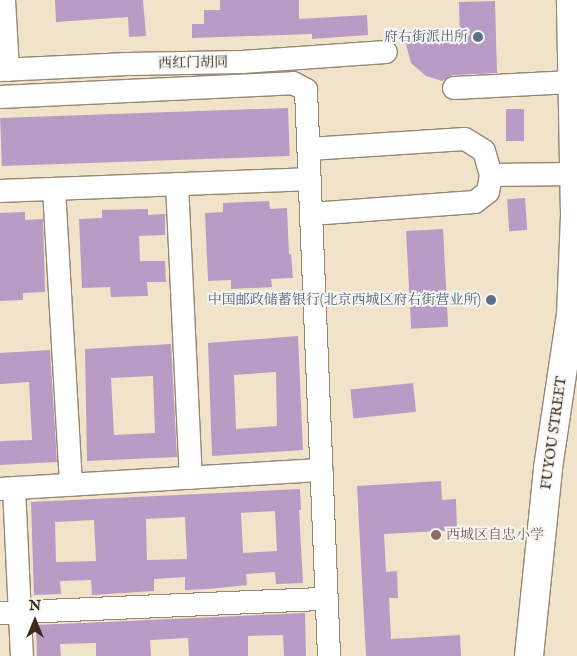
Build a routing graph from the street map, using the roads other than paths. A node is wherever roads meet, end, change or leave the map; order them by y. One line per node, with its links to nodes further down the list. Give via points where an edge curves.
1 (572, 0): 5 (main road, FUYOU STREET)
2 (3, 4): 4 (street)
3 (386, 52): 4 (street, 西红门胡同, via 242,62)
4 (4, 70)
5 (572, 82): 6 (street); 9 (main road, FUYOU STREET)
6 (454, 88)
7 (0, 97): 8 (street, via 293,83 306,90)
8 (309, 150): 10 (street, via 465,139 484,151); 11 (street)
9 (574, 174): 10 (street); 24 (main road, FUYOU STREET, via 571,315 548,468)
10 (491, 175): 15 (street, via 488,192 475,202)
11 (309, 179): 12 (street); 15 (street)
12 (177, 184): 13 (street); 17 (street)
13 (54, 189): 14 (street); 18 (street)
14 (0, 191)
15 (310, 214): 16 (street)
16 (321, 470): 17 (street); 20 (street)
17 (191, 478): 18 (street)
18 (71, 485): 19 (street)
19 (7, 489): 21 (street)
20 (327, 599): 21 (street); 23 (street)
21 (10, 612): 22 (street)
22 (22, 656)
23 (329, 656)
24 (529, 656)

